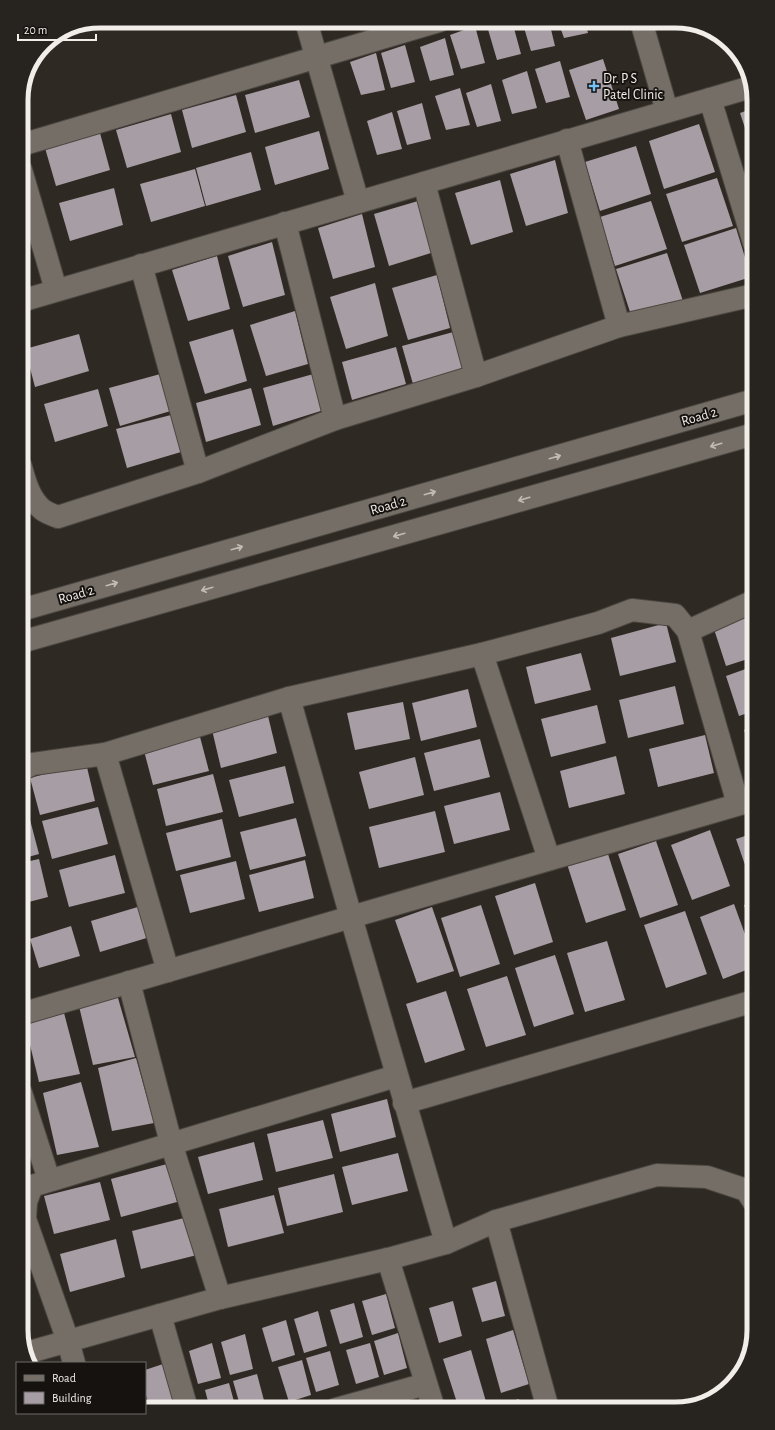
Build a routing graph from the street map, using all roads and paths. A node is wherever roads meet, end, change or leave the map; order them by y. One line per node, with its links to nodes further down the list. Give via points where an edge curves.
1 (308, 28): 4 (street)
2 (416, 28): 4 (street)
3 (643, 28): 7 (street)
4 (316, 58): 9 (street); 12 (street)
5 (746, 88): 6 (street)
6 (710, 99): 7 (street); 13 (street)
7 (667, 112): 8 (street)
8 (567, 140): 10 (street); 19 (street)
9 (28, 143)
10 (424, 183): 12 (street); 20 (street)
11 (28, 194): 16 (street)
12 (358, 202): 14 (street)
13 (747, 220)
14 (285, 223): 15 (street); 22 (street)
15 (141, 265): 16 (street); 24 (street)
16 (56, 290): 18 (street)
17 (747, 296): 19 (street)
18 (28, 299)
19 (619, 326): 20 (street)
20 (476, 376): 22 (street)
21 (747, 402): 27 (street, Road 2, one-way to 21)
22 (335, 419): 24 (street)
23 (747, 436): 29 (street, one-way to 29)
24 (198, 472): 25 (street, via 58,517 43,510)
25 (28, 490)
26 (747, 604): 28 (street)
27 (28, 608)
28 (688, 630): 30 (street, via 675,615 632,610 598,623); 34 (street)
29 (28, 640)
30 (482, 654): 31 (street); 35 (street)
31 (289, 698): 32 (street); 36 (street)
32 (105, 754): 33 (street); 37 (street)
33 (28, 766)
34 (746, 802): 35 (street)
35 (549, 859): 36 (street)
36 (351, 917): 37 (street); 41 (street)
37 (168, 971): 38 (street)
38 (129, 982): 40 (street); 44 (street)
39 (747, 1003): 42 (street)
40 (28, 1012)
41 (396, 1076): 42 (street); 44 (street)
42 (404, 1103): 50 (street)
43 (28, 1115): 45 (street)
44 (171, 1143): 45 (street); 52 (street)
45 (49, 1180): 47 (street, via 32,1186)
46 (747, 1192): 48 (street, via 706,1177 658,1175)
47 (28, 1197)
48 (496, 1221): 50 (street); 61 (street)
49 (28, 1228): 54 (street)
50 (446, 1242): 51 (street)
51 (388, 1258): 52 (street); 57 (street)
52 (220, 1298): 53 (street)
53 (160, 1315): 54 (street); 58 (street)
54 (68, 1341): 55 (street); 56 (street)
55 (31, 1352)
56 (74, 1362)
57 (426, 1384): 59 (street); 60 (street)
58 (185, 1402)
59 (361, 1402)
60 (432, 1402)
61 (546, 1402)

